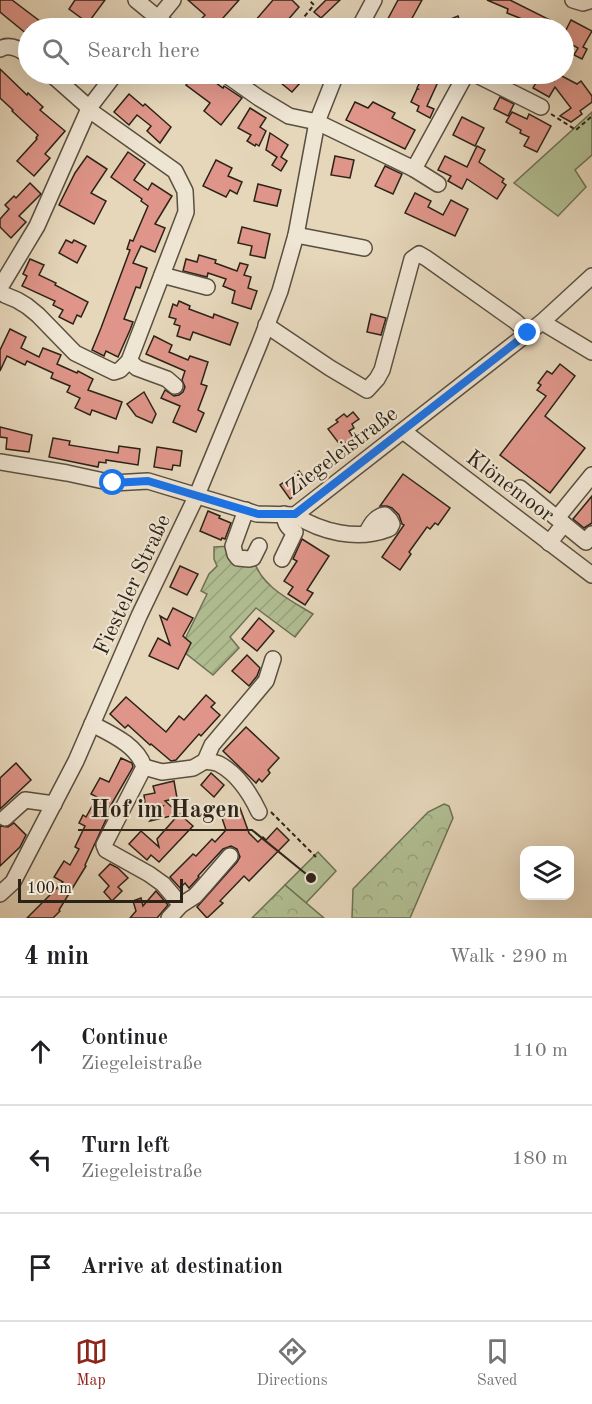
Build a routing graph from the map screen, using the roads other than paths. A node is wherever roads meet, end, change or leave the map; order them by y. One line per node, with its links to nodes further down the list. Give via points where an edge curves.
1 (136, 0): 6 (street)
2 (173, 0): 7 (street)
3 (374, 0): 8 (street)
4 (573, 0): 5 (street)
5 (592, 0)
6 (150, 18)
7 (158, 18)
8 (364, 18)
9 (0, 49): 10 (street)
10 (18, 49)
11 (62, 84): 18 (street)
12 (108, 84): 18 (street)
13 (239, 84): 19 (street, via 289,116)
14 (332, 84): 19 (street, Fiesteler Straße)
15 (461, 84): 20 (street)
16 (495, 84): 17 (street)
17 (542, 107)
18 (89, 108): 24 (street, via 175,171 185,191 186,212); 27 (street, via 37,226)
19 (317, 122): 20 (street); 22 (street, Fiesteler Straße)
20 (414, 169): 21 (street)
21 (438, 184)
22 (296, 235): 23 (street); 29 (street, Fiesteler Straße)
23 (364, 248)
24 (162, 275): 26 (street); 32 (street)
25 (592, 276): 28 (street, Ziegeleistraße)
26 (207, 287)
27 (2, 292): 32 (street, via 38,315 75,353 114,372)
28 (542, 322): 30 (street, Ziegeleistraße); 31 (street)
29 (266, 325): 30 (street, via 367,390 382,370 412,260 419,254); 38 (street, Fiesteler Straße)
30 (528, 333): 34 (street, Ziegeleistraße)
31 (592, 352)
32 (129, 361): 33 (street)
33 (175, 386)
34 (403, 431): 40 (street, Ziegeleistraße); 44 (street, Klönemoor)
35 (0, 462): 38 (street, Ziegeleistraße, via 113,483 148,481)
36 (592, 476): 41 (street)
37 (520, 488): 41 (street)
38 (197, 495): 39 (street, Ziegeleistraße); 49 (street, Fiesteler Straße)
39 (246, 510): 40 (street, Ziegeleistraße); 45 (street, via 233,546 235,554 238,558 253,558)
40 (289, 514): 42 (street, via 326,530); 46 (street, via 285,523 295,532)
41 (561, 521): 43 (street, via 586,542); 44 (street)
42 (366, 534)
43 (592, 534)
44 (549, 543): 47 (street, Klönemoor)
45 (259, 546)
46 (282, 559)
47 (592, 575)
48 (273, 659): 50 (street, via 266,681 212,745)
49 (92, 724): 51 (street, via 129,746); 52 (street, Fiesteler Straße)
50 (205, 761): 51 (street, via 193,768 162,772); 53 (street, via 218,763 232,774)
51 (144, 767): 57 (street, via 104,845 110,853 163,884)
52 (54, 804): 54 (street, via 25,800); 56 (street, Fiesteler Straße, via 13,882)
53 (264, 811)
54 (5, 818)
55 (230, 856): 57 (street, via 200,891)
56 (0, 894)
57 (181, 905): 58 (street)
58 (169, 918)

